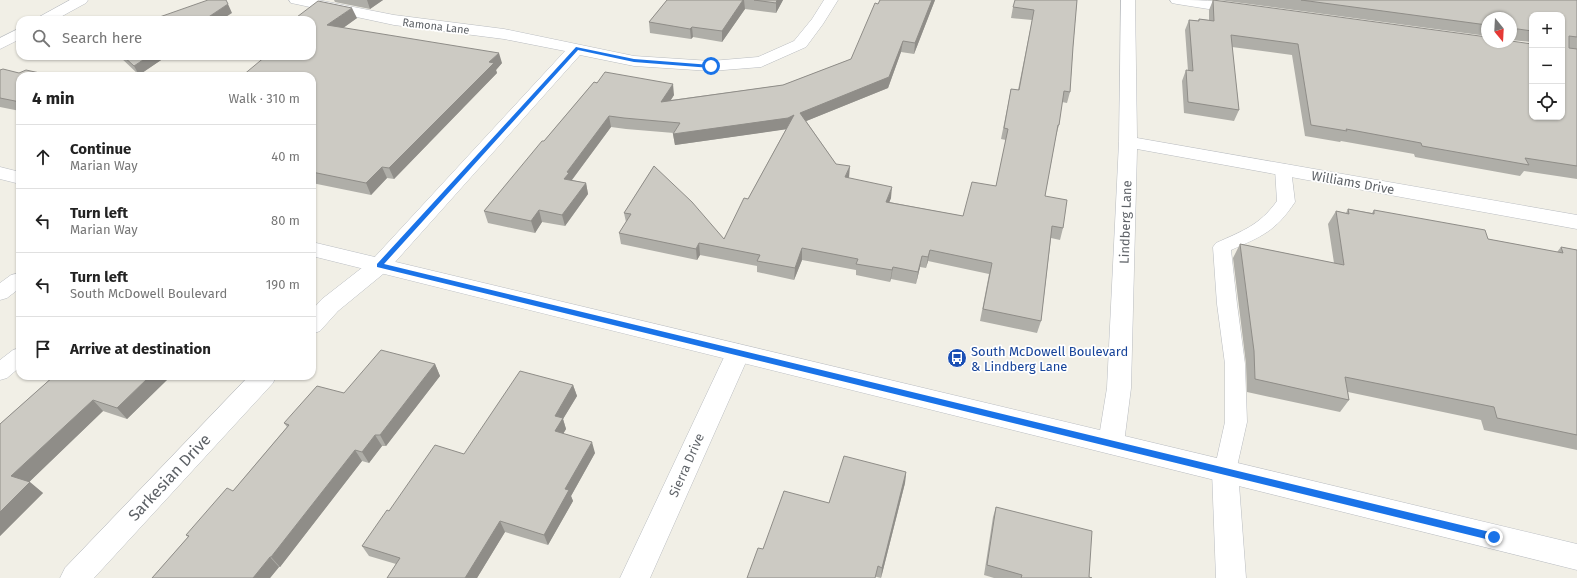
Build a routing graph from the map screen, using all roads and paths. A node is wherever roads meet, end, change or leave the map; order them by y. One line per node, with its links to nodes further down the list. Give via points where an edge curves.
1 (81, 0): 7 (street)
2 (296, 0): 10 (street, Ramona Lane, via 394,20 504,34)
3 (831, 0): 10 (street, Ramona Lane, via 800,44 761,62 711,66 634,61)
4 (1128, 0): 11 (street, Lindberg Lane)
5 (1177, 0): 6 (street)
6 (1256, 11)
7 (51, 16)
8 (16, 35): 9 (street)
9 (0, 44)
10 (577, 48): 17 (street)
11 (1128, 142): 12 (street, Williams Drive); 25 (street, Lindberg Lane, via 1119,388)
12 (1283, 169): 15 (street, Williams Drive); 26 (lane, via 1286,202 1275,217 1260,230 1222,247 1234,364 1236,422)
13 (0, 173): 14 (street)
14 (16, 177)
15 (1577, 222)
16 (316, 250): 17 (street)
17 (380, 265): 20 (street, via 330,305); 21 (street)
18 (16, 281): 19 (lane)
19 (0, 293)
20 (316, 321)
21 (738, 353): 25 (street); 29 (street, Sierra Drive)
22 (16, 359): 23 (lane)
23 (0, 372)
24 (260, 380): 28 (street, Sarkesian Drive)
25 (1111, 443): 26 (street)
26 (1226, 471): 27 (street); 30 (street)
27 (1577, 557)
28 (75, 578)
29 (635, 578)
30 (1231, 578)

